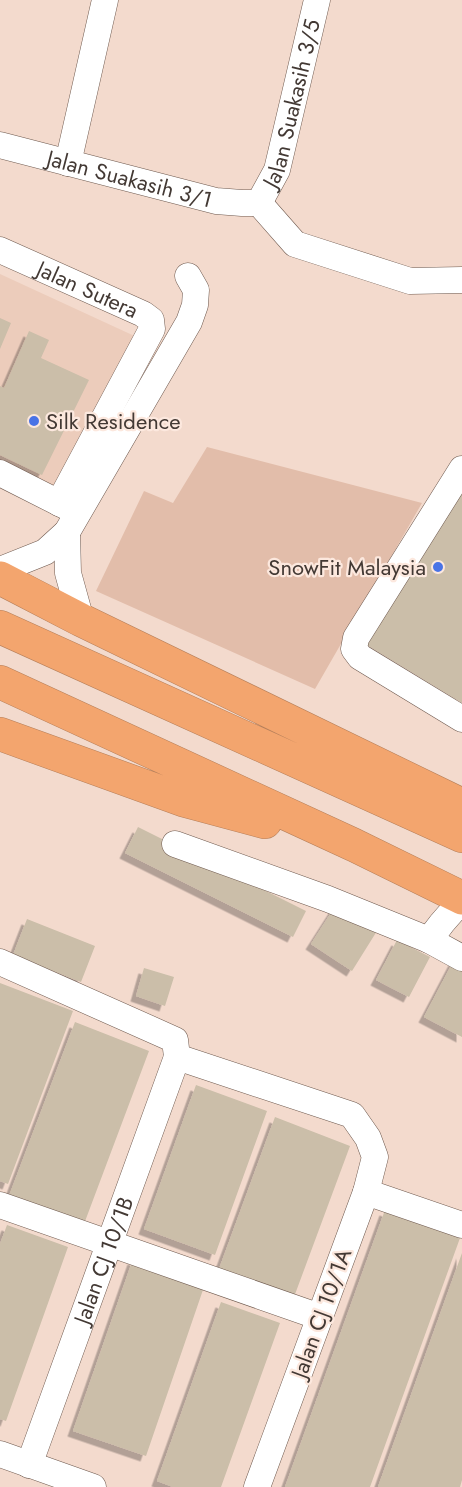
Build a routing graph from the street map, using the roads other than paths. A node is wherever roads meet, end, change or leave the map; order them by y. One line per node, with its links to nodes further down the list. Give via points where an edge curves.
1 (105, 0): 4 (street)
2 (317, 0): 5 (street, Jalan Suakasih 3/5, via 277,170)
3 (0, 145): 4 (street, Jalan Suakasih 3/1)
4 (68, 163): 5 (street, Jalan Suakasih 3/1, via 216,201)
5 (259, 202): 8 (street, via 295,244 410,281)
6 (0, 250): 11 (street, Jalan Sutera, via 151,320 152,329)
7 (188, 276): 11 (street, via 196,290 189,322)
8 (462, 280)
9 (462, 469): 17 (street, via 356,638 354,649 360,657)
10 (0, 473): 11 (street)
11 (68, 516): 12 (street, Jalan Sutera, via 45,552); 14 (street, Jalan Sutera, via 68,573)
12 (0, 570)
13 (0, 578): 14 (highway)
14 (81, 620): 19 (highway)
15 (0, 627): 20 (highway)
16 (0, 682): 22 (highway)
17 (462, 719)
18 (0, 734): 22 (highway, via 183,800)
19 (462, 805)
20 (462, 836)
21 (175, 844): 24 (street, via 328,898)
22 (354, 846): 23 (highway)
23 (462, 899): 24 (street)
24 (429, 940): 25 (street)
25 (462, 958)
26 (0, 962): 27 (street, via 175,1040)
27 (177, 1058): 28 (street, Jalan CJ 10/1A, via 352,1115 375,1157); 31 (street, Jalan CJ 10/1B)
28 (366, 1192): 30 (street); 32 (street, Jalan CJ 10/1A)
29 (0, 1205): 31 (street)
30 (462, 1225)
31 (109, 1244): 32 (street); 34 (street, Jalan CJ 10/1B)
32 (320, 1317): 36 (street, Jalan CJ 10/1A)
33 (0, 1454): 34 (street)
34 (29, 1465): 35 (street)
35 (93, 1487)
36 (257, 1487)

